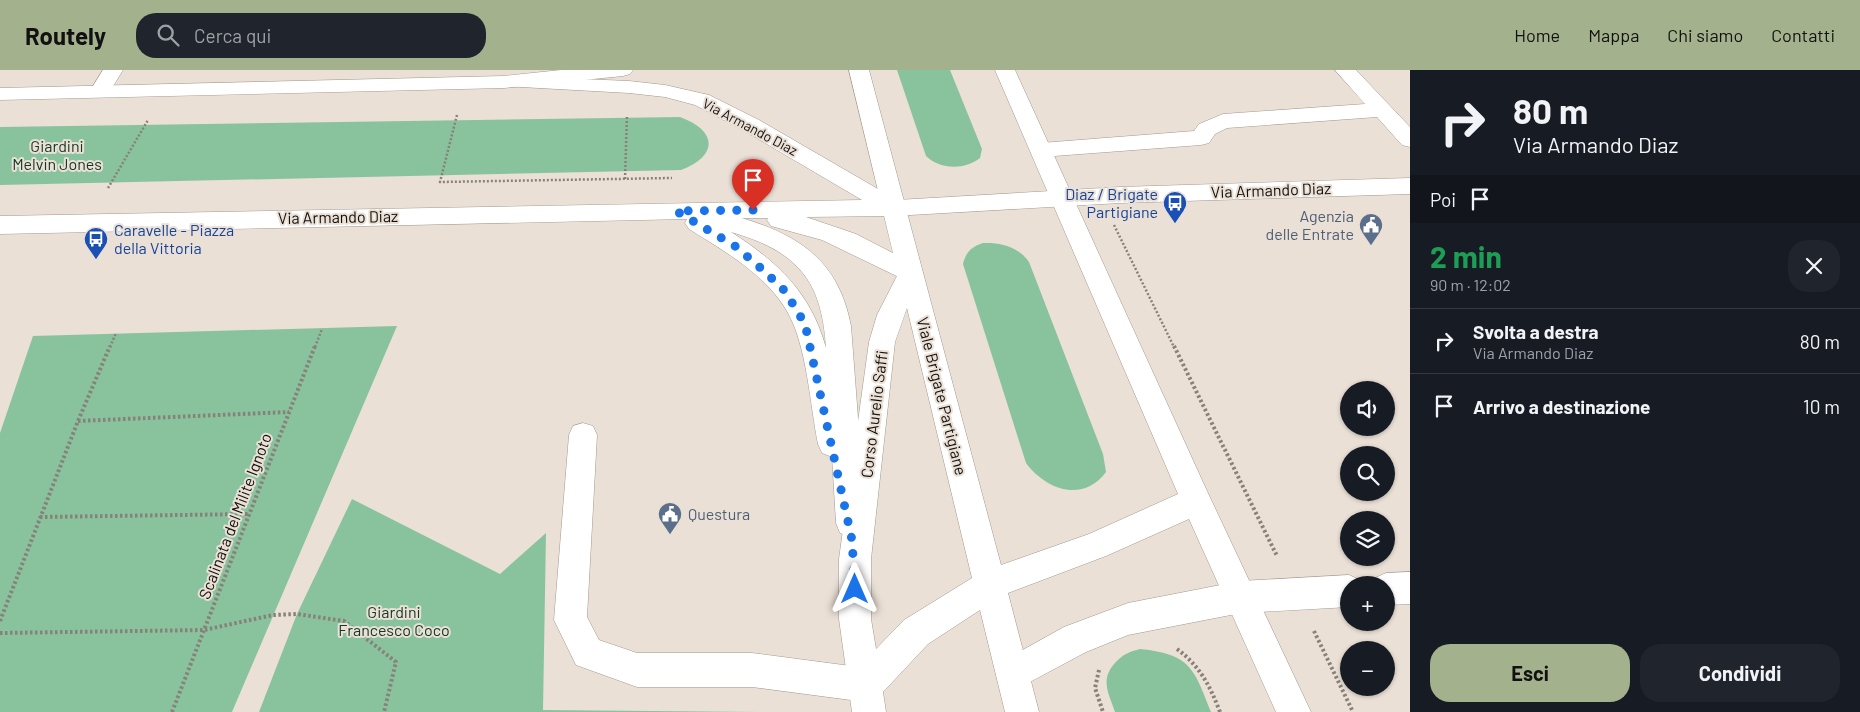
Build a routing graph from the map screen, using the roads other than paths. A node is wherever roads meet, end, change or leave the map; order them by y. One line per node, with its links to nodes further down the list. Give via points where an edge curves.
1 (112, 70): 7 (street)
2 (623, 70): 6 (street, Via Armando Diaz)
3 (859, 70): 16 (street, Viale Brigate Partigiane)
4 (1005, 70): 13 (street)
5 (1345, 70): 11 (street)
6 (504, 82): 7 (street, Via Armando Diaz); 16 (street, Via Armando Diaz, via 629,87 702,100)
7 (100, 91): 8 (street, Via Armando Diaz)
8 (37, 93): 9 (street, Via Armando Diaz); 10 (street, Via Armando Diaz)
9 (0, 94)
10 (0, 99)
11 (1382, 110): 12 (street); 13 (street, via 1223,121 1207,129 1201,138)
12 (1410, 140)
13 (1041, 150): 15 (street)
14 (1410, 186): 15 (street, Via Armando Diaz)
15 (1062, 198): 16 (street, Via Armando Diaz); 21 (street)
16 (893, 208): 17 (street, Via Armando Diaz); 19 (street, Viale Brigate Partigiane)
17 (676, 211): 18 (street, Via Armando Diaz); 19 (street, via 757,216 808,226 872,253); 22 (street, Corso Aurelio Saffi, via 735,246 760,267 785,291 805,324); 22 (street, Via Armando Diaz, via 763,232 814,267 825,283 838,326)
18 (0, 225)
19 (911, 274): 22 (street, Corso Aurelio Saffi, via 890,315 882,342); 23 (street, Viale Brigate Partigiane)
20 (583, 435): 29 (street, via 570,620 588,653 637,670 752,670)
21 (1196, 501): 23 (street, via 1095,546); 27 (street)
22 (854, 549): 29 (street, Corso Aurelio Saffi, via 855,619)
23 (989, 585): 28 (street, Viale Brigate Partigiane); 29 (street, via 916,632)
24 (1410, 588): 25 (street)
25 (1395, 589)
26 (1340, 592): 27 (street)
27 (1241, 597): 28 (street, via 1128,619 1076,639); 31 (street)
28 (1013, 674): 30 (street, Viale Brigate Partigiane)
29 (867, 698)
30 (1022, 712)
31 (1294, 712)

